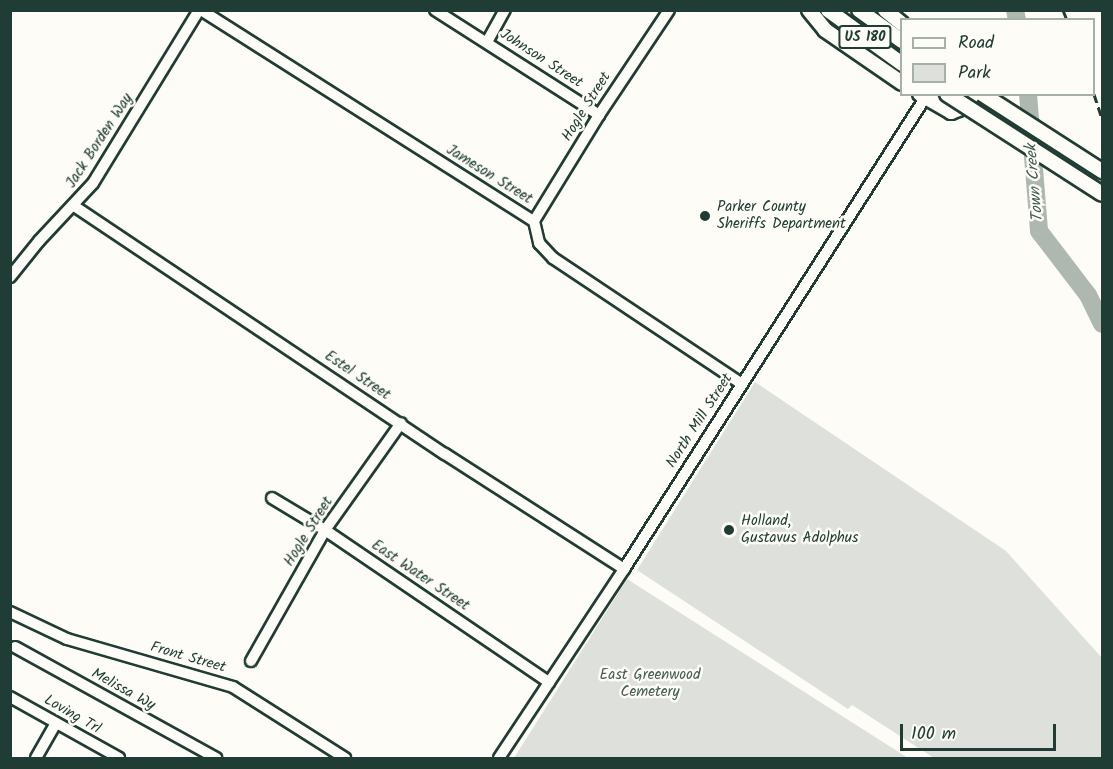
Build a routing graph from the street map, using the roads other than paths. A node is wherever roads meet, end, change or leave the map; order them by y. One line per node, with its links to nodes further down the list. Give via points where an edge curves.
1 (200, 10): 21 (street, Jack Borden Way, via 104,167); 22 (street, Jameson Street)
2 (435, 10): 11 (street, Johnson Street)
3 (506, 10): 11 (street)
4 (669, 10): 18 (street, Hogle Street)
5 (809, 10): 13 (main road, via 825,30)
6 (828, 10): 12 (main road, US 180)
7 (859, 10): 10 (main road, US 180)
8 (885, 10): 9 (main road)
9 (900, 22)
10 (900, 40)
11 (487, 42): 18 (street, Johnson Street)
12 (900, 63)
13 (900, 82)
14 (922, 96): 16 (main road, via 951,112 964,107); 24 (street, North Mill Street)
15 (950, 96): 20 (main road, bridge)
16 (972, 96)
17 (985, 96): 19 (main road)
18 (599, 115): 22 (street, Hogle Street)
19 (1102, 171)
20 (1102, 194)
21 (74, 206): 23 (street, Jack Borden Way); 25 (street, Estel Street)
22 (534, 221): 24 (street, Jameson Street, via 539,243 553,258)
23 (10, 277)
24 (742, 384): 28 (street, North Mill Street)
25 (401, 423): 27 (street, Hogle Street); 28 (street, Estel Street)
26 (272, 498): 27 (street, East Water Street)
27 (325, 530): 31 (street, Hogle Street); 32 (street, East Water Street)
28 (624, 570): 32 (street, North Mill Street)
29 (10, 612): 38 (street, Front Street, via 67,639 233,687)
30 (15, 647): 37 (street, Melissa Wy)
31 (251, 661)
32 (549, 682): 39 (street, North Mill Street)
33 (10, 697): 34 (street, Loving Trl)
34 (56, 723): 35 (street); 36 (street, Loving Trl)
35 (36, 759)
36 (119, 759)
37 (216, 759)
38 (345, 759)
39 (499, 759)

